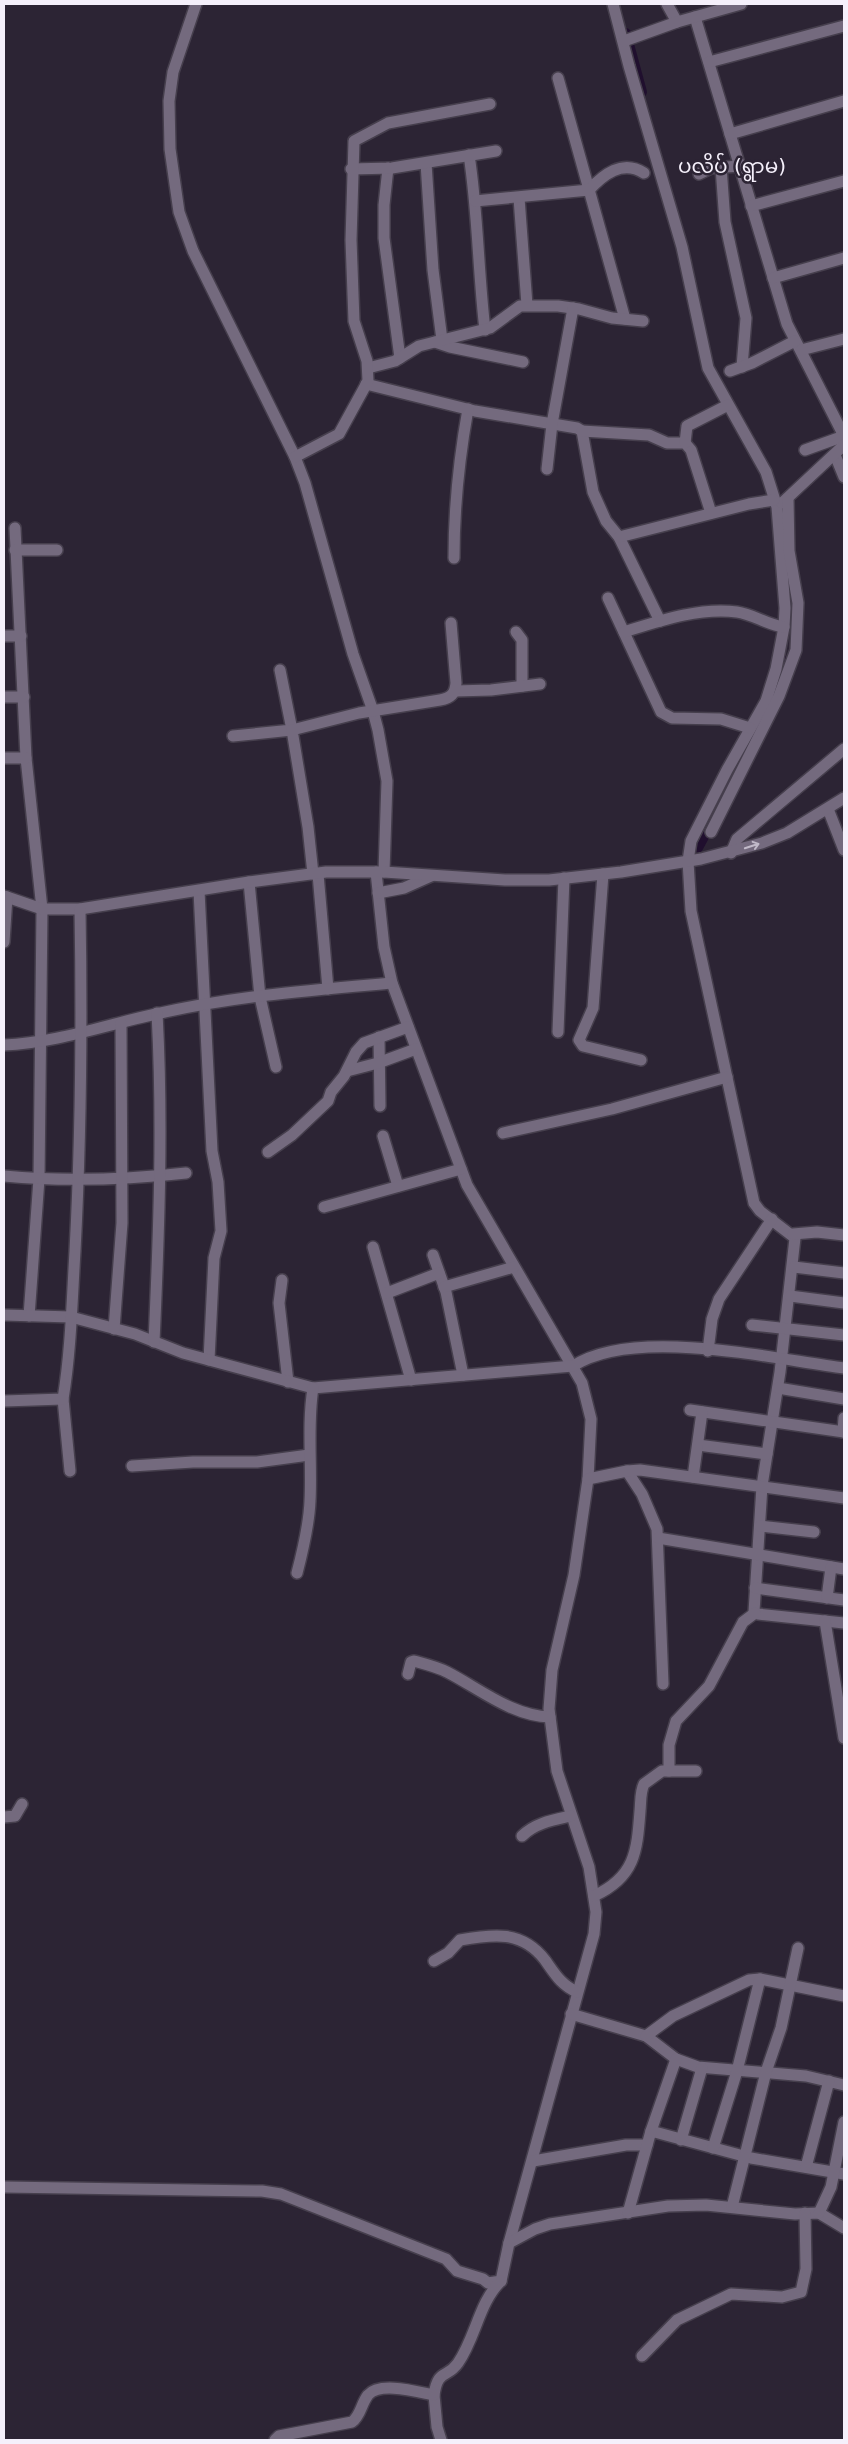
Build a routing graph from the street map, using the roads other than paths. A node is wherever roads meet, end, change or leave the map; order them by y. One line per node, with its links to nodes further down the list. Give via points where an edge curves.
1 (196, 4): 53 (street, via 173,72 169,101 170,149 179,212 193,251)
2 (613, 4): 8 (street)
3 (667, 4): 6 (street)
4 (741, 4): 5 (street)
5 (695, 17): 6 (street); 9 (street)
6 (677, 22): 8 (street)
7 (844, 26): 9 (street)
8 (624, 41): 44 (street, via 682,247 706,361)
9 (709, 62): 13 (street)
10 (558, 78): 24 (street)
11 (844, 101): 13 (street)
12 (490, 104): 20 (street, via 398,121 371,131 354,141)
13 (730, 134): 17 (street)
14 (496, 152): 15 (street)
15 (469, 155): 16 (street); 26 (street)
16 (426, 163): 19 (street); 36 (street)
17 (740, 166): 18 (street); 27 (street)
18 (721, 167): 22 (street, via 708,168); 40 (street, via 725,222 746,318)
19 (388, 168): 20 (street); 38 (street, via 384,238)
20 (351, 169): 41 (street, via 354,322)
21 (644, 173): 24 (street, via 632,167 615,170 601,177)
22 (699, 174)
23 (844, 181): 27 (street)
24 (589, 190): 25 (street); 32 (street)
25 (519, 198): 26 (street); 30 (street)
26 (475, 201): 34 (street)
27 (751, 206): 29 (street)
28 (844, 258): 29 (street)
29 (773, 278): 37 (street, via 786,324)
30 (527, 306): 31 (street); 34 (street, via 513,309 495,326)
31 (573, 308): 32 (street); 46 (street)
32 (625, 319): 33 (street)
33 (643, 321)
34 (485, 330): 36 (street)
35 (844, 339): 37 (street)
36 (438, 341): 38 (street, via 419,346); 39 (street, via 450,348)
37 (798, 345): 40 (street); 48 (street)
38 (400, 358): 41 (street)
39 (523, 362)
40 (742, 367): 42 (street)
41 (368, 368): 43 (street)
42 (730, 371)
43 (366, 384): 45 (street); 53 (street, via 339,434)
44 (728, 405): 49 (street, via 687,426); 56 (street)
45 (468, 409): 46 (street); 62 (street, via 454,510)
46 (552, 424): 47 (street); 54 (street)
47 (582, 431): 49 (street, via 649,435 666,443); 59 (street, via 591,486 606,521)
48 (844, 436): 51 (street)
49 (685, 443): 57 (street, via 691,450)
50 (844, 445): 52 (street)
51 (805, 450)
52 (835, 455): 55 (street); 56 (street)
53 (295, 457): 78 (street)
54 (547, 469)
55 (844, 477)
56 (781, 501): 57 (street); 64 (street); 64 (street, via 789,551)
57 (711, 513): 59 (street)
58 (15, 528): 60 (street)
59 (619, 537): 65 (street)
60 (11, 546): 61 (street); 71 (street)
61 (57, 550)
62 (454, 558)
63 (608, 598): 69 (street)
64 (790, 600): 67 (street); 87 (street, via 796,650 790,670)
65 (660, 621): 67 (street, via 702,613 737,612); 69 (street)
66 (451, 623): 75 (street)
67 (784, 627): 79 (street, via 766,701)
68 (516, 632): 74 (street, via 522,640)
69 (624, 632): 79 (street, via 661,712 681,719 721,719)
70 (4, 636): 71 (street)
71 (21, 636): 77 (street)
72 (280, 670): 80 (street)
73 (540, 684): 74 (street)
74 (522, 686): 75 (street)
75 (456, 691): 78 (street, via 440,700)
76 (4, 697): 77 (street)
77 (24, 697): 84 (street)
78 (373, 711): 80 (street); 91 (street, via 387,781)
79 (750, 728): 90 (street, via 691,841)
80 (292, 730): 81 (street); 92 (street)
81 (233, 736)
82 (844, 749): 89 (street, via 737,839)
83 (4, 758): 84 (street)
84 (26, 758): 100 (street)
85 (844, 798): 86 (street)
86 (828, 809): 88 (street); 89 (street, one-way to 86, via 775,838)
87 (711, 832)
88 (844, 850)
89 (731, 853): 90 (street)
90 (688, 861): 93 (street); 120 (street, via 691,911)
91 (380, 872): 92 (street); 94 (street); 98 (street)
92 (315, 874): 96 (street); 104 (street)
93 (603, 874): 95 (street); 116 (street, via 593,1008 578,1040 583,1046)
94 (433, 875): 95 (street, via 505,880); 98 (street, via 404,888)
95 (564, 878): 110 (street)
96 (249, 882): 97 (street); 105 (street)
97 (198, 891): 101 (street); 106 (street)
98 (378, 893): 103 (street)
99 (5, 897): 100 (street); 102 (street)
100 (42, 909): 101 (street); 113 (street)
101 (80, 909): 111 (street)
102 (4, 942)
103 (392, 983): 104 (street); 109 (street)
104 (328, 989): 105 (street)
105 (260, 997): 106 (street); 118 (street)
106 (203, 1005): 107 (street); 157 (street, via 212,1151 221,1220 212,1282)
107 (157, 1014): 108 (street); 128 (street, via 162,1092)
108 (121, 1023): 111 (street); 130 (street)
109 (408, 1027): 112 (street); 115 (street)
110 (558, 1032)
111 (82, 1033): 113 (street); 131 (street)
112 (379, 1037): 117 (street); 119 (street, via 364,1043)
113 (41, 1041): 114 (street); 129 (street)
114 (4, 1045)
115 (416, 1049): 117 (street); 125 (street)
116 (641, 1060)
117 (378, 1063): 119 (street); 121 (street)
118 (276, 1067)
119 (347, 1071): 124 (street, via 335,1084 328,1101 292,1135)
120 (727, 1077): 122 (street, via 612,1109); 134 (street, via 752,1198 760,1211)
121 (380, 1106)
122 (503, 1133)
123 (383, 1136): 132 (street)
124 (268, 1152)
125 (461, 1169): 132 (street); 139 (street, via 473,1198)
126 (186, 1173): 128 (street)
127 (4, 1176): 129 (street)
128 (161, 1176): 130 (street); 155 (street)
129 (39, 1179): 131 (street); 149 (street)
130 (122, 1180): 131 (street); 153 (street, via 121,1251)
131 (79, 1181): 150 (street)
132 (398, 1186): 133 (street)
133 (324, 1207)
134 (772, 1219): 135 (street); 156 (street, via 719,1299 712,1318)
135 (793, 1234): 136 (street); 140 (street, via 796,1238)
136 (844, 1235)
137 (373, 1247): 145 (street)
138 (433, 1255): 142 (street)
139 (514, 1267): 144 (street); 159 (street)
140 (794, 1267): 141 (street); 146 (street)
141 (844, 1273)
142 (439, 1274): 144 (street); 145 (street)
143 (282, 1280): 163 (street, via 279,1303)
144 (444, 1287): 161 (street)
145 (387, 1293): 162 (street)
146 (790, 1296): 147 (street); 152 (street)
147 (844, 1303)
148 (4, 1315): 149 (street)
149 (29, 1316): 150 (street)
150 (71, 1317): 153 (street); 166 (street)
151 (752, 1325): 152 (street)
152 (786, 1328): 154 (street); 158 (street)
153 (114, 1329): 155 (street)
154 (844, 1336)
155 (154, 1342): 157 (street)
156 (708, 1350): 158 (street); 159 (street, via 633,1347 587,1357)
157 (209, 1360): 163 (street)
158 (782, 1360): 160 (street); 165 (street)
159 (573, 1366): 161 (street); 179 (street, via 582,1383 591,1419)
160 (844, 1368)
161 (463, 1375): 162 (street)
162 (412, 1380): 164 (street)
163 (288, 1382): 164 (street)
164 (313, 1388): 174 (street)
165 (778, 1388): 167 (street); 170 (street)
166 (64, 1399): 168 (street); 176 (street)
167 (844, 1399)
168 (4, 1401)
169 (844, 1418): 171 (street)
170 (773, 1422): 171 (street); 172 (street, via 696,1411); 173 (street)
171 (843, 1432)
172 (698, 1445): 173 (street); 178 (street)
173 (767, 1454): 180 (street)
174 (309, 1455): 175 (street, via 257,1462); 188 (street, via 310,1501)
175 (132, 1466)
176 (70, 1471)
177 (627, 1471): 178 (street); 179 (street); 184 (street, via 652,1516)
178 (693, 1477): 180 (street)
179 (588, 1479): 197 (street, via 576,1568 552,1670)
180 (762, 1486): 181 (street); 182 (street)
181 (844, 1498)
182 (760, 1526): 183 (street); 185 (street)
183 (814, 1532)
184 (658, 1538): 185 (street); 196 (street)
185 (758, 1556): 186 (street); 189 (street)
186 (831, 1567): 187 (street); 190 (street)
187 (844, 1569)
188 (297, 1573)
189 (755, 1588): 190 (street); 192 (street)
190 (827, 1598): 191 (street)
191 (844, 1600)
192 (755, 1613): 193 (street); 199 (street, via 743,1622 708,1686 676,1721 669,1745)
193 (825, 1622): 194 (street); 198 (street)
194 (844, 1623)
195 (408, 1674): 197 (street, via 414,1661 445,1671 513,1708 535,1716)
196 (663, 1684)
197 (550, 1717): 202 (street, via 557,1771)
198 (844, 1738)
199 (669, 1771): 200 (street); 205 (street, via 658,1772 642,1786 638,1844 631,1866 607,1890)
200 (696, 1771)
201 (22, 1804): 203 (street, via 15,1816)
202 (571, 1816): 204 (street, via 538,1825); 205 (street, via 583,1845)
203 (4, 1818)
204 (522, 1836)
205 (594, 1896): 210 (street, via 594,1934)
206 (798, 1948): 209 (street)
207 (434, 1961): 210 (street, via 448,1953 460,1940 507,1935 530,1946 544,1958 562,1983)
208 (760, 1979): 209 (street); 213 (street, via 744,1982 673,2016); 216 (street)
209 (790, 1985): 211 (street); 217 (street)
210 (577, 1992): 212 (street)
211 (844, 1996)
212 (570, 2014): 213 (street); 226 (street)
213 (646, 2036): 214 (street)
214 (676, 2059): 215 (street); 221 (street)
215 (702, 2068): 216 (street); 222 (street)
216 (737, 2071): 217 (street); 224 (street)
217 (766, 2072): 218 (street); 225 (street)
218 (829, 2081): 219 (street); 227 (street)
219 (844, 2085)
220 (844, 2122): 228 (street)
221 (651, 2131): 222 (street); 223 (street)
222 (681, 2140): 224 (street)
223 (647, 2145): 226 (street, via 626,2144); 231 (street)
224 (713, 2148): 225 (street)
225 (745, 2156): 227 (street); 230 (street)
226 (533, 2162): 235 (street)
227 (806, 2167): 228 (street)
228 (839, 2173): 233 (street)
229 (4, 2186): 236 (street, via 224,2188 281,2194 446,2259 457,2270 488,2283)
230 (732, 2207): 231 (street, via 676,2205); 232 (street)
231 (628, 2213): 235 (street, via 546,2225)
232 (805, 2213): 233 (street); 237 (street, via 806,2269 801,2292 782,2297 731,2294 677,2320)
233 (819, 2213): 234 (street)
234 (844, 2228)
235 (509, 2243): 236 (street)
236 (502, 2281): 238 (street, via 491,2291 458,2364 436,2382)
237 (642, 2356)
238 (434, 2395): 239 (street, via 378,2389 367,2396 352,2422 279,2436); 240 (street, via 436,2427)
239 (275, 2440)
240 (441, 2440)

